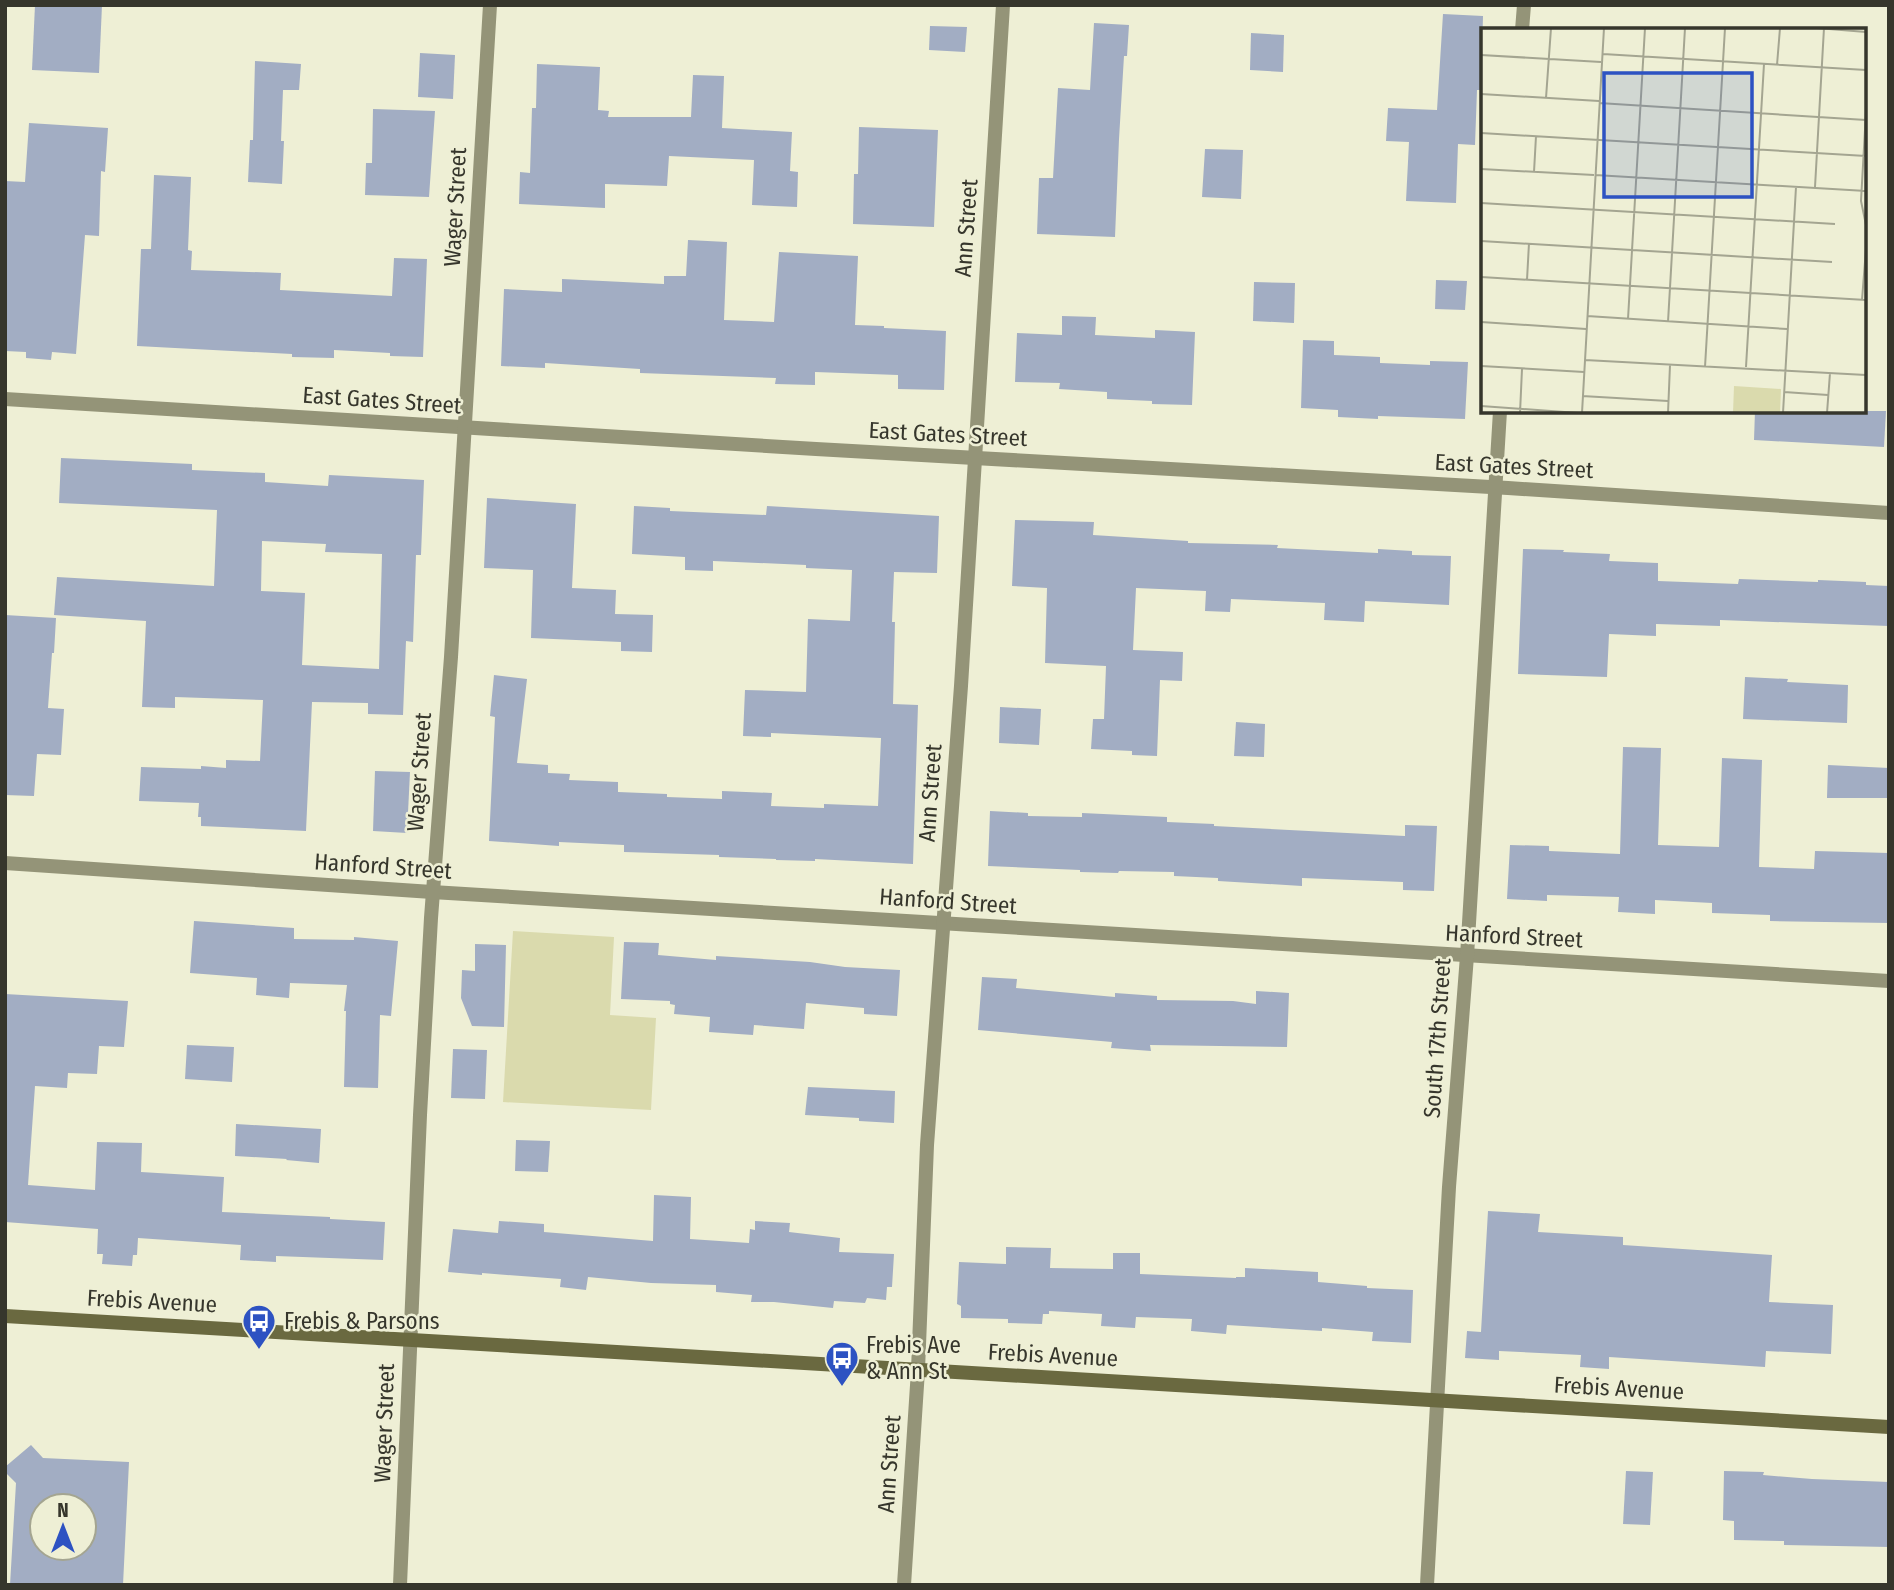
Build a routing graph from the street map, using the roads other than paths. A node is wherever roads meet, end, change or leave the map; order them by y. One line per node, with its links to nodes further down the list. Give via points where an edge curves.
1 (490, 5): 7 (street, Wager Street)
2 (1003, 5): 8 (street, Ann Street)
3 (1524, 5): 4 (street)
4 (1522, 28)
5 (5, 399): 7 (street, East Gates Street)
6 (1500, 413): 9 (street, South 17th Street)
7 (465, 428): 8 (street, East Gates Street); 12 (street, Wager Street)
8 (975, 459): 9 (street, East Gates Street); 13 (street, Ann Street)
9 (1496, 488): 10 (street, East Gates Street); 14 (street, South 17th Street)
10 (1889, 513)
11 (5, 863): 12 (street, Hanford Street)
12 (432, 892): 13 (street, Hanford Street); 17 (street, Wager Street)
13 (943, 924): 14 (street, Hanford Street); 18 (street, Ann Street, via 927,1145)
14 (1466, 956): 15 (street, Hanford Street); 19 (street, South 17th Street)
15 (1889, 981)
16 (5, 1316): 17 (main road, Frebis Avenue)
17 (410, 1339): 18 (main road, Frebis Avenue); 21 (street, Wager Street)
18 (918, 1370): 19 (main road, Frebis Avenue); 22 (street, Ann Street)
19 (1437, 1400): 20 (main road, Frebis Avenue); 23 (street, South 17th Street)
20 (1889, 1427)
21 (400, 1585)
22 (904, 1585)
23 (1427, 1585)

